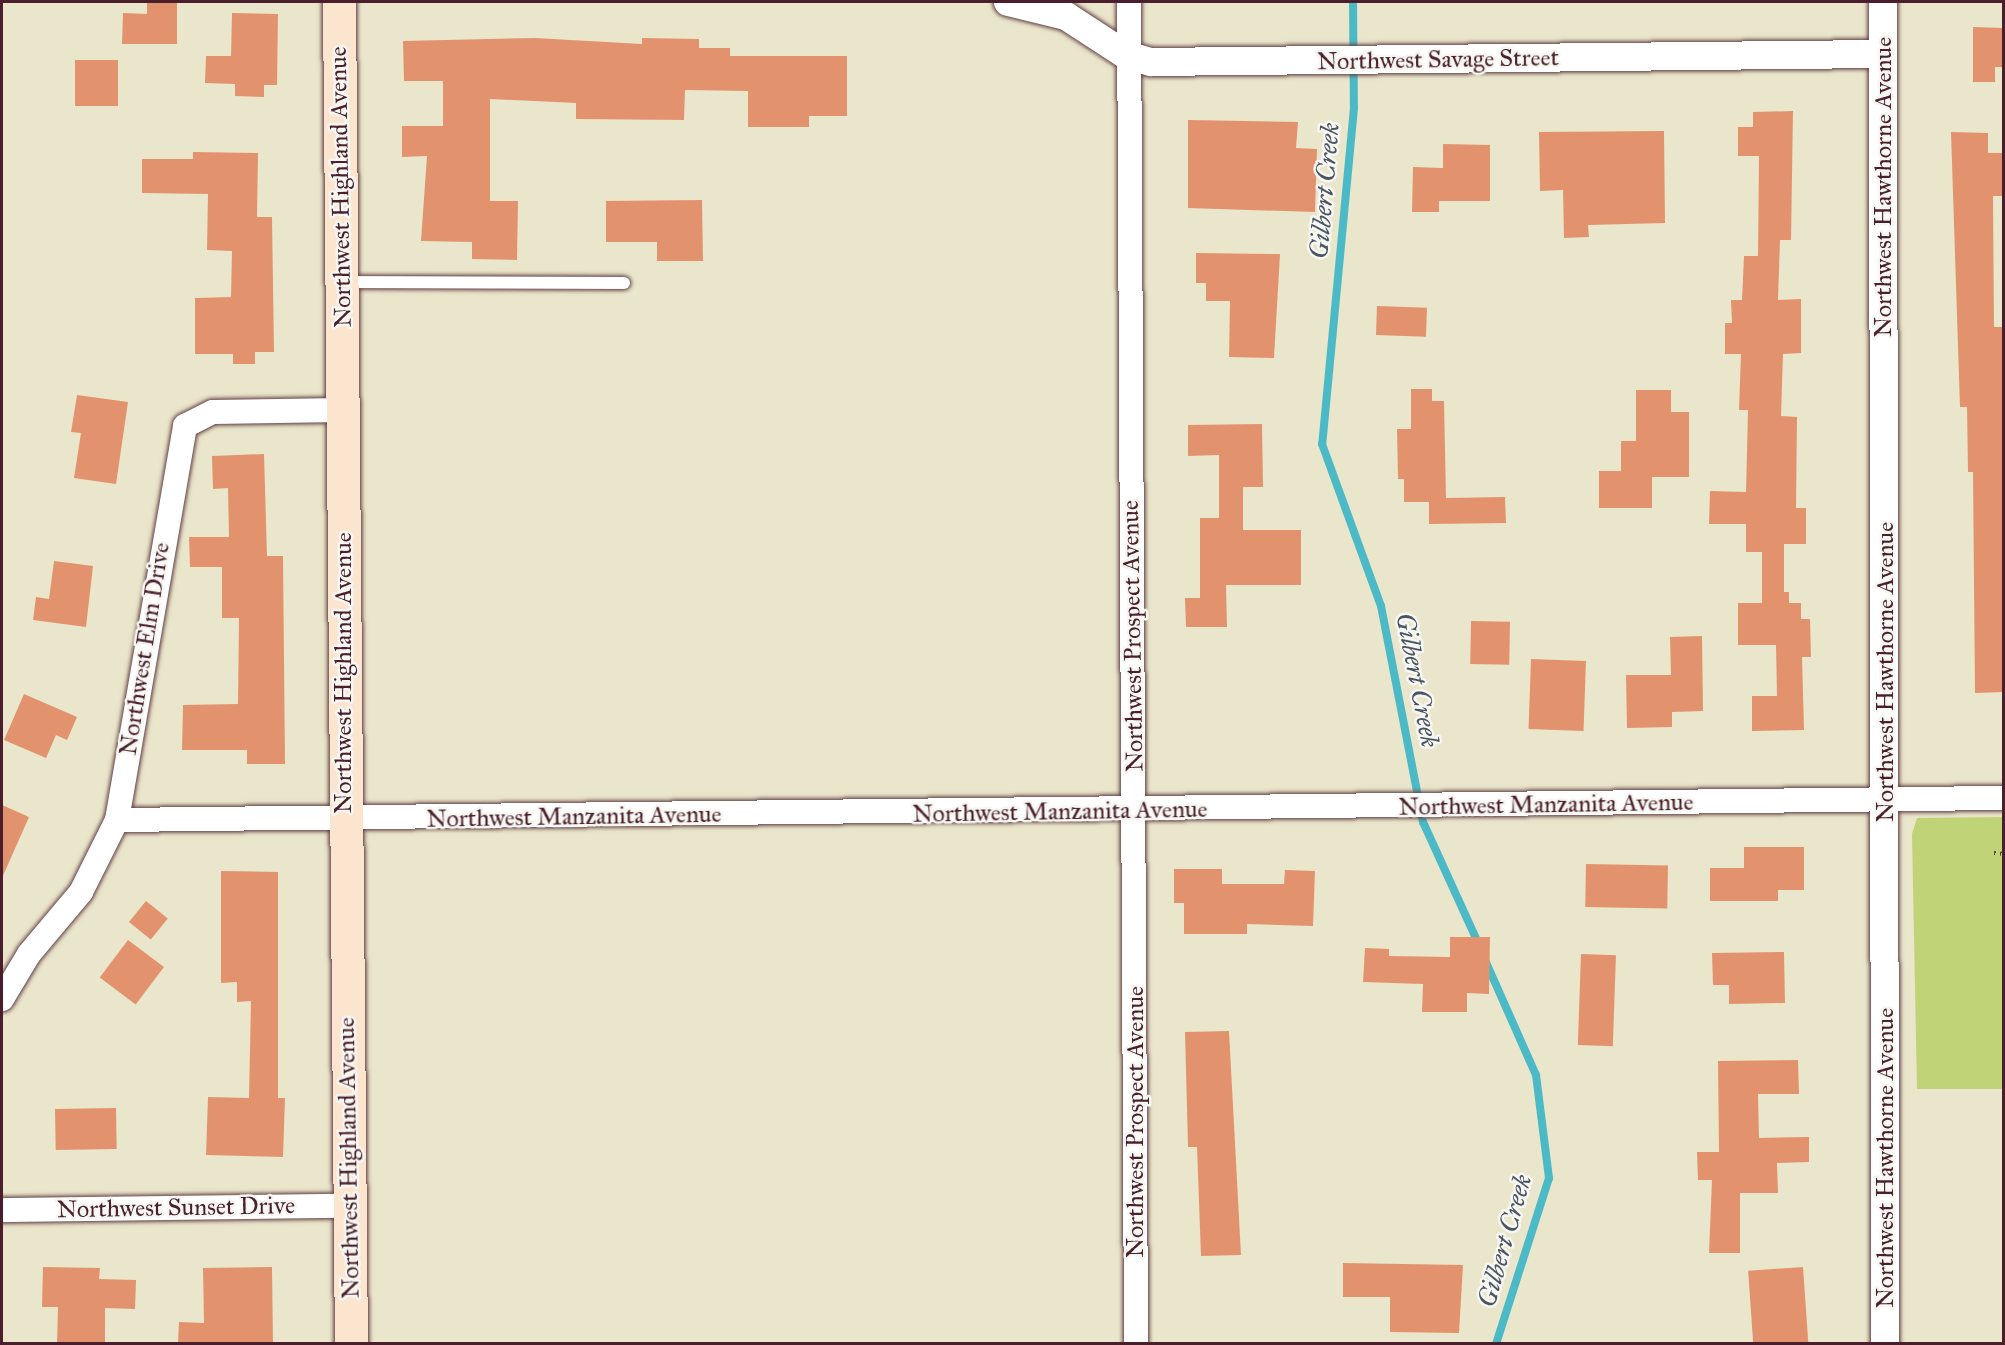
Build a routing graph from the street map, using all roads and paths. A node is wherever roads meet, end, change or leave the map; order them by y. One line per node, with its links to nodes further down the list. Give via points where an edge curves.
1 (339, 2): 7 (main road, Northwest Highland Avenue)
2 (1008, 2): 6 (street, Northwest Savage Street, via 1066,16)
3 (1129, 2): 6 (street, Northwest Prospect Avenue)
4 (1883, 2): 5 (street, Northwest Hawthorne Avenue)
5 (1883, 54): 6 (street, Northwest Savage Street, via 1266,63 1151,62); 11 (street, Northwest Hawthorne Avenue)
6 (1126, 55): 12 (street, Northwest Prospect Avenue)
7 (343, 282): 8 (lane); 9 (main road, Northwest Highland Avenue)
8 (624, 283)
9 (342, 410): 13 (main road, Northwest Highland Avenue); 14 (street, Northwest Elm Drive, via 213,412 185,426)
10 (2004, 798): 11 (street, Northwest Manzanita Avenue)
11 (1886, 799): 12 (street, Northwest Manzanita Avenue); 22 (street, Northwest Hawthorne Avenue)
12 (1135, 812): 13 (street, Northwest Manzanita Avenue); 21 (street, Northwest Prospect Avenue)
13 (346, 819): 14 (street, Northwest Manzanita Avenue); 18 (main road, Northwest Highland Avenue)
14 (117, 820): 17 (street, Northwest Elm Drive, via 91,876 9,981)
15 (1994, 853): 16 (path)
16 (2004, 854)
17 (2, 999)
18 (350, 1206): 19 (street, Northwest Sunset Drive); 20 (main road, Northwest Highland Avenue)
19 (2, 1210)
20 (351, 1344)
21 (1136, 1344)
22 (1885, 1344)

